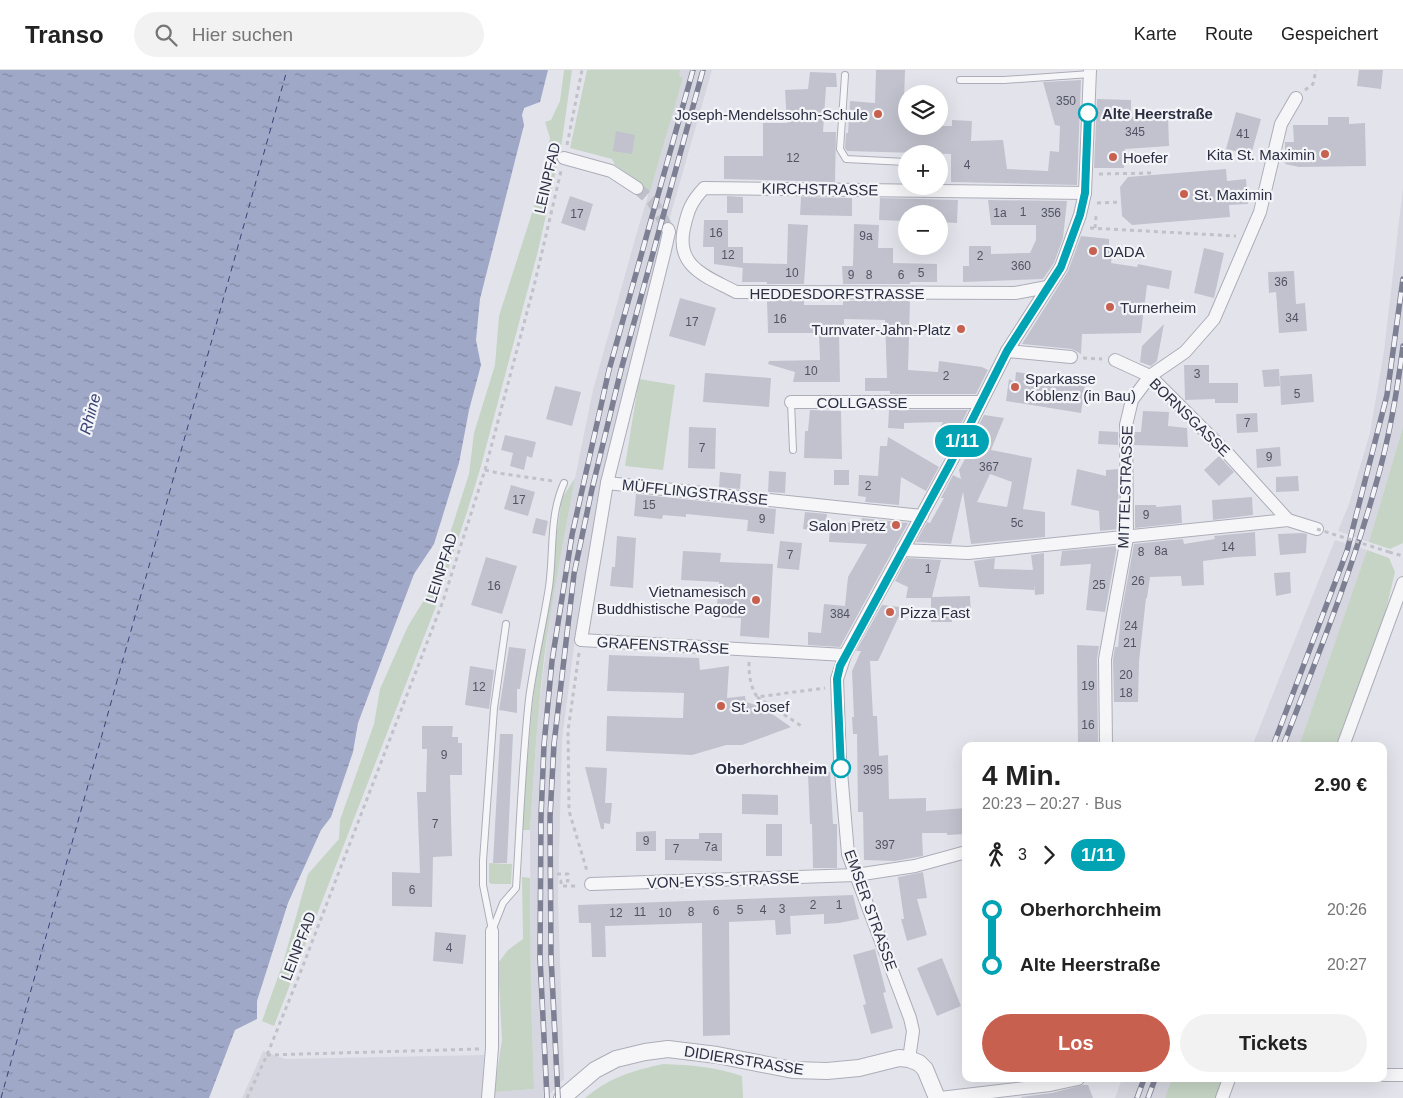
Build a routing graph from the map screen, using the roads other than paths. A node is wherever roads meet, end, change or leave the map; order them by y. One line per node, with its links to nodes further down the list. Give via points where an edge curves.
1 (1090, 72): 3 (lane, via 1004,80); 10 (street, EMSER STRASSE)
2 (844, 75): 6 (lane, via 840,148 846,159)
3 (960, 80)
4 (1296, 98): 17 (street, MITTELSTRASSE, via 1281,124 1260,212 1214,319 1185,352)
5 (564, 158): 7 (street, via 611,171)
6 (898, 162)
7 (637, 188)
8 (898, 188): 11 (street, KIRCHSTRASSE, via 704,188)
9 (948, 188): 10 (street, KIRCHSTRASSE)
10 (1085, 191): 13 (street, EMSER STRASSE, via 1061,267)
11 (687, 211): 13 (street, HEDDESDORFSTRASSE, via 681,241 690,264 736,292 1015,292)
12 (668, 229): 22 (street, MÜFFLINGSTRASSE)
13 (1047, 287): 14 (street, EMSER STRASSE)
14 (1007, 351): 15 (street); 19 (street, EMSER STRASSE)
15 (1071, 357)
16 (1115, 360): 17 (street, BORNSGASSE)
17 (1150, 376): 24 (street, BORNSGASSE); 26 (street, MITTELSTRASSE, via 1132,400 1126,425)
18 (792, 402): 19 (street, COLLGASSE); 20 (lane, COLLGASSE)
19 (981, 402): 23 (street, EMSER STRASSE)
20 (793, 450)
21 (564, 483): 36 (lane, via 557,497 549,586 528,715 516,888 503,903)
22 (608, 483): 23 (street, MÜFFLINGSTRASSE); 30 (street, GRAFENSTRASSE, via 581,640)
23 (922, 516): 27 (street, EMSER STRASSE)
24 (1288, 520): 25 (street); 26 (street)
25 (1317, 529)
26 (1127, 538): 27 (street, via 968,554); 31 (street, MITTELSTRASSE, via 1105,659)
27 (902, 550): 30 (street, EMSER STRASSE)
28 (1403, 583): 32 (street)
29 (506, 624): 36 (lane, via 494,708 483,861 483,885)
30 (845, 655): 34 (street, EMSER STRASSE, via 837,679 840,753 848,854)
31 (1106, 742)
32 (1344, 742)
33 (962, 853): 34 (street, VON-EYSS-STRASSE, via 915,866)
34 (856, 875): 35 (street, VON-EYSS-STRASSE); 37 (street, EMSER STRASSE, via 910,1018 913,1031)
35 (590, 884)
36 (492, 932): 42 (street, via 492,1048)
37 (909, 1059): 43 (street, DIDIERSTRASSE, via 899,1058 859,1068 793,1070 717,1054 668,1049 616,1059 595,1070); 44 (street, via 925,1069)
38 (1403, 1075): 39 (street)
39 (1387, 1076)
40 (1064, 1082): 44 (street)
41 (1228, 1082): 45 (street)
42 (488, 1098)
43 (562, 1098)
44 (939, 1098)
45 (1222, 1098)

